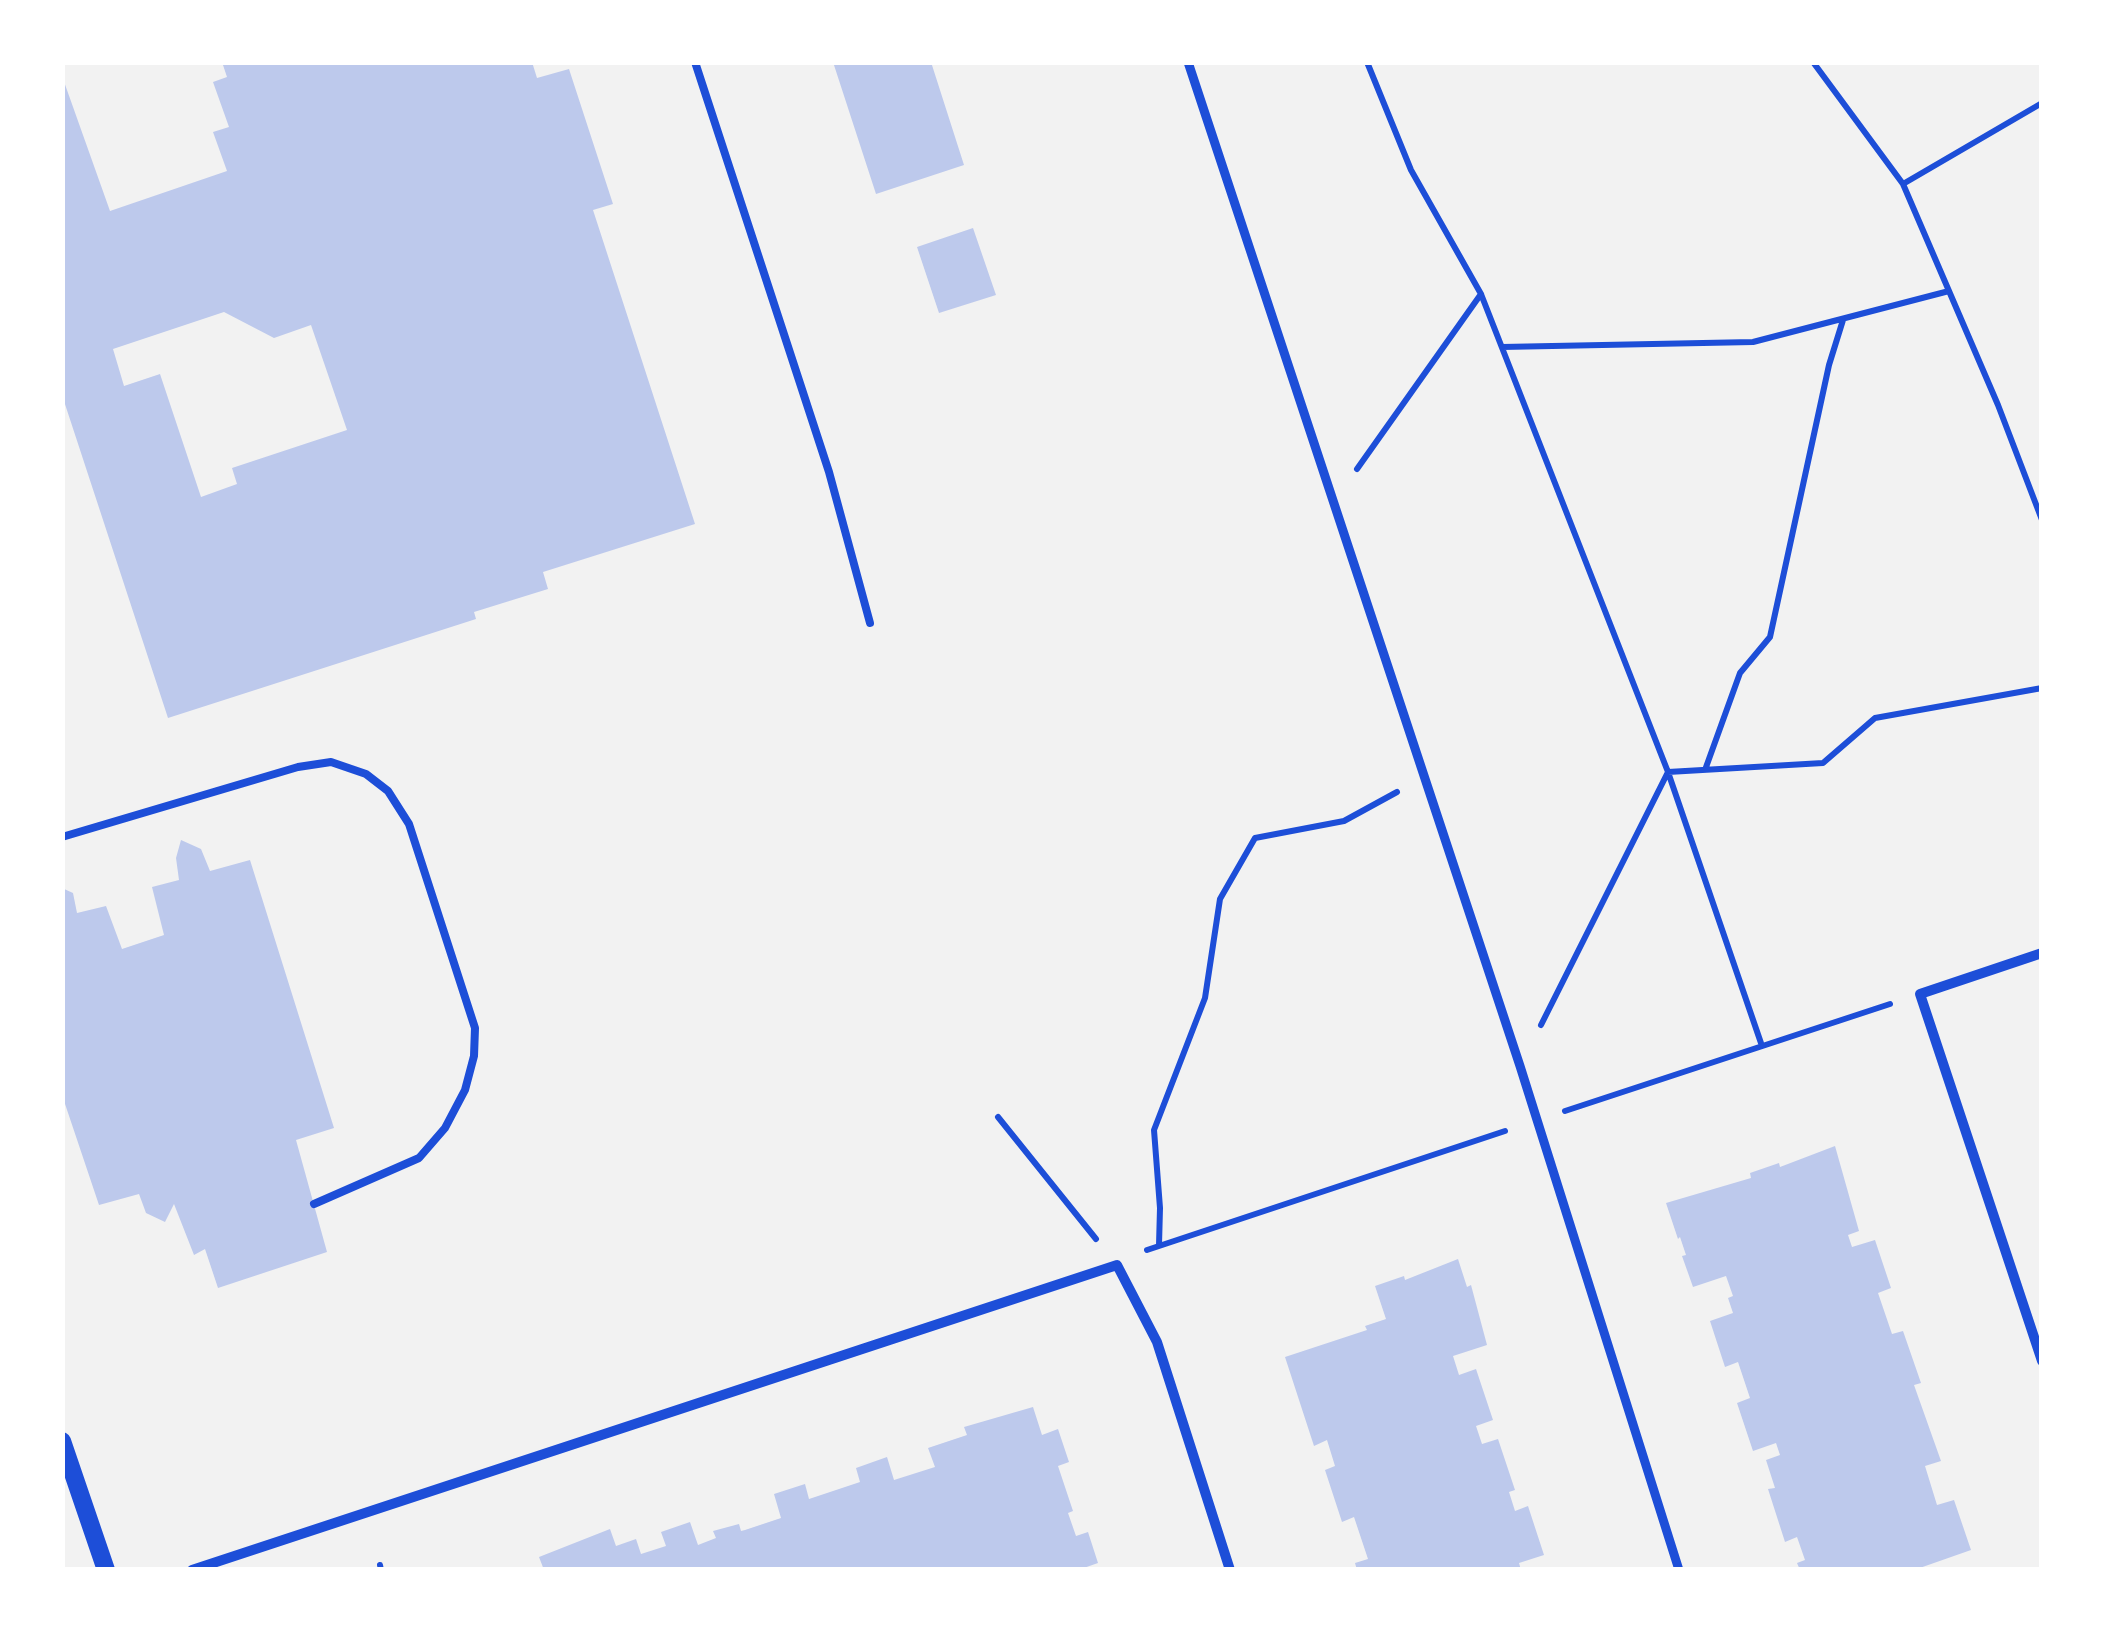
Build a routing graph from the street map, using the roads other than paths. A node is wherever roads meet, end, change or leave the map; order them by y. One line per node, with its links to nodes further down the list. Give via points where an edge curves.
1 (695, 62): 3 (lane, via 829,472)
2 (1188, 62): 12 (street)
3 (870, 623)
4 (62, 837): 6 (lane, via 331,762 366,774 388,792 409,824 474,1028 474,1056 452,1116 419,1158)
5 (2042, 953): 7 (street, via 1920,994)
6 (314, 1204)
7 (2042, 1361)
8 (62, 1440): 9 (street)
9 (106, 1570)
10 (192, 1570): 11 (street, via 1116,1265 1157,1342)
11 (1230, 1570)
12 (1679, 1570)

